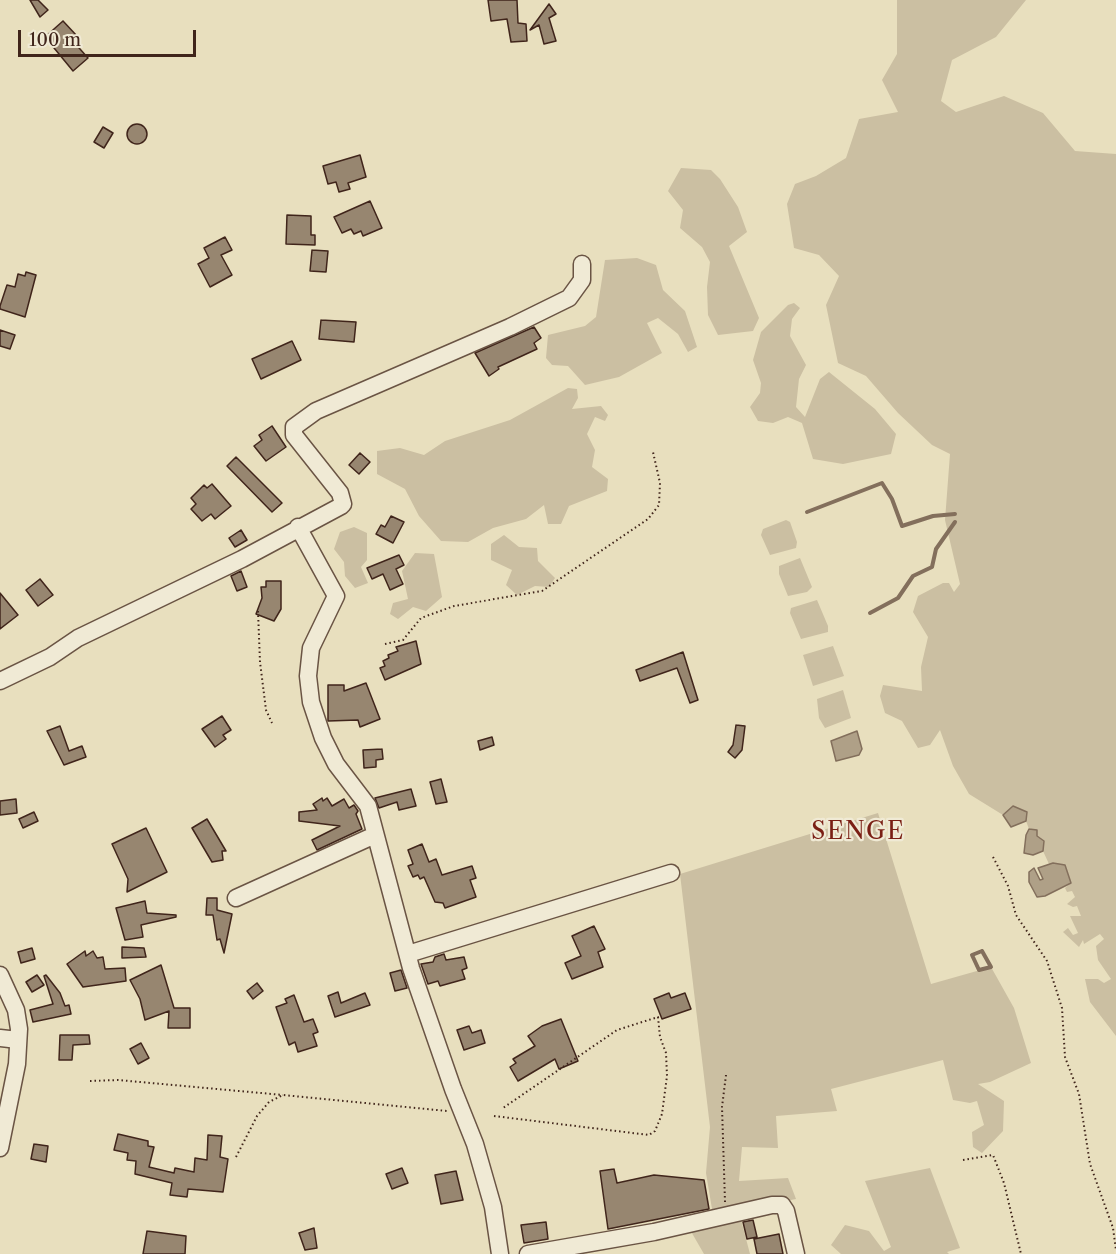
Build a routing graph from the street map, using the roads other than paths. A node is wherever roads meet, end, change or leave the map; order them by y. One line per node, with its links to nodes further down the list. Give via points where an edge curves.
1 (582, 264): 2 (street, via 582,280 569,298 316,411 294,427 294,435 340,493 343,504)
2 (298, 527): 3 (street); 4 (street, via 336,596 311,648 311,702 336,764 368,806)
3 (0, 681)
4 (375, 835): 6 (street); 7 (street)
5 (671, 873): 7 (street)
6 (236, 898)
7 (408, 954): 12 (street, via 475,1144 493,1207)
8 (0, 975): 10 (street, via 16,1010)
9 (0, 1038): 10 (street)
10 (18, 1040): 11 (street)
11 (0, 1148)
12 (500, 1254)
13 (528, 1254): 14 (street, via 782,1205)
14 (796, 1254)

